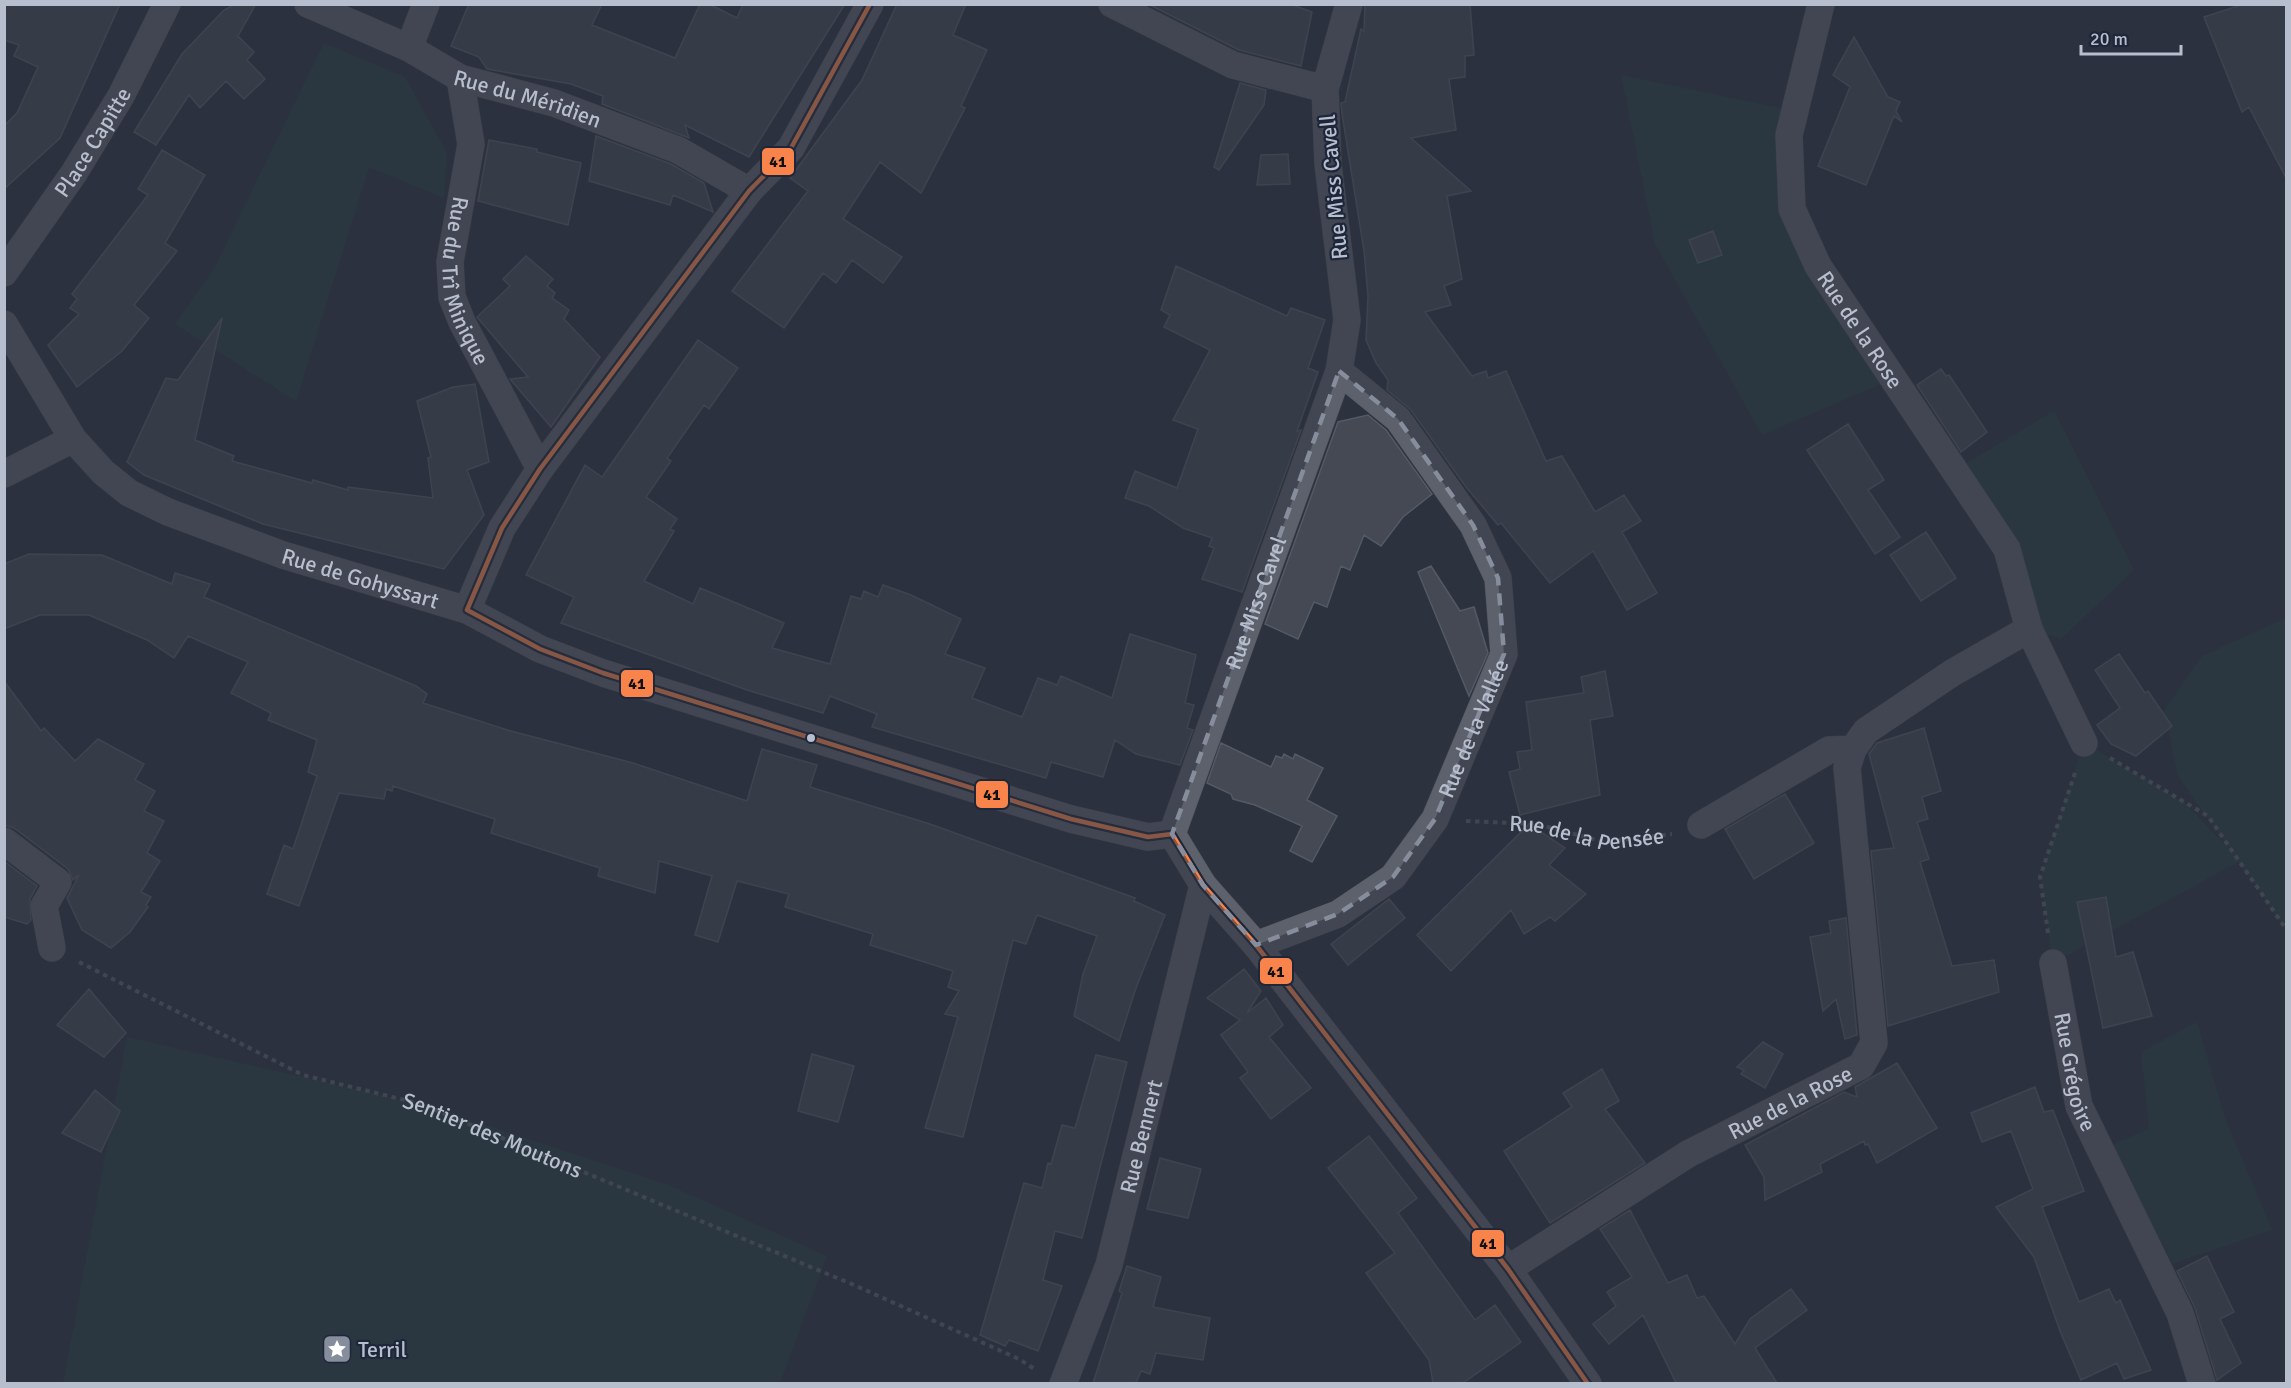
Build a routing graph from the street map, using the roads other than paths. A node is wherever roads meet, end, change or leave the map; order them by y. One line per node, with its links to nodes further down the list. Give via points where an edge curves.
1 (167, 4): 12 (street, Place Capitte, via 121,96 74,173)
2 (308, 4): 8 (street, Rue du Méridien)
3 (426, 4): 8 (street)
4 (870, 4): 11 (street, via 792,148)
5 (1112, 4): 10 (street, via 1233,65)
6 (1349, 4): 10 (street, Rue Miss Cavell)
7 (1821, 4): 19 (street, Rue de la Rose, via 1789,135 1792,209 1818,266 2007,549)
8 (409, 48): 9 (street, Rue du Méridien)
9 (460, 78): 11 (street, Rue du Méridien, via 554,103 678,150); 16 (street, Rue du Trî Minique, via 471,144 450,262 452,297)
10 (1325, 89): 14 (street, Rue Miss Cavell, via 1328,164 1347,320)
11 (749, 190): 16 (street)
12 (4, 273)
13 (4, 324): 15 (street, Rue de Gohyssart)
14 (1338, 371): 23 (street, Rue Miss Cavel); 26 (street, Rue de la Vallée, via 1398,419 1473,525 1498,578 1504,654 1435,819 1393,877 1338,914)
15 (73, 439): 17 (street); 18 (street, Rue de Gohyssart, via 129,493 168,512 283,555)
16 (540, 469): 18 (street, via 502,528)
17 (4, 474)
18 (466, 610): 23 (street, Rue de Gohyssart, via 561,657 808,738 1071,819 1148,837)
19 (2029, 629): 20 (street); 21 (street, via 1952,673 1866,731)
20 (2084, 743)
21 (1852, 749): 22 (street, via 1829,750); 29 (street, Rue de la Rose, via 1847,768 1874,1043 1862,1066 1688,1154)
22 (1701, 825)
23 (1172, 834): 25 (street)
24 (4, 841): 27 (street, via 58,882 44,906)
25 (1203, 885): 26 (street); 30 (street, Rue Bennert, via 1109,1265)
26 (1256, 945): 29 (street)
27 (52, 948)
28 (2053, 963): 32 (street, Rue Grégoire, via 2079,1106 2180,1313)
29 (1508, 1269): 31 (street)
30 (1068, 1381)
31 (1588, 1383)
32 (2202, 1383)

